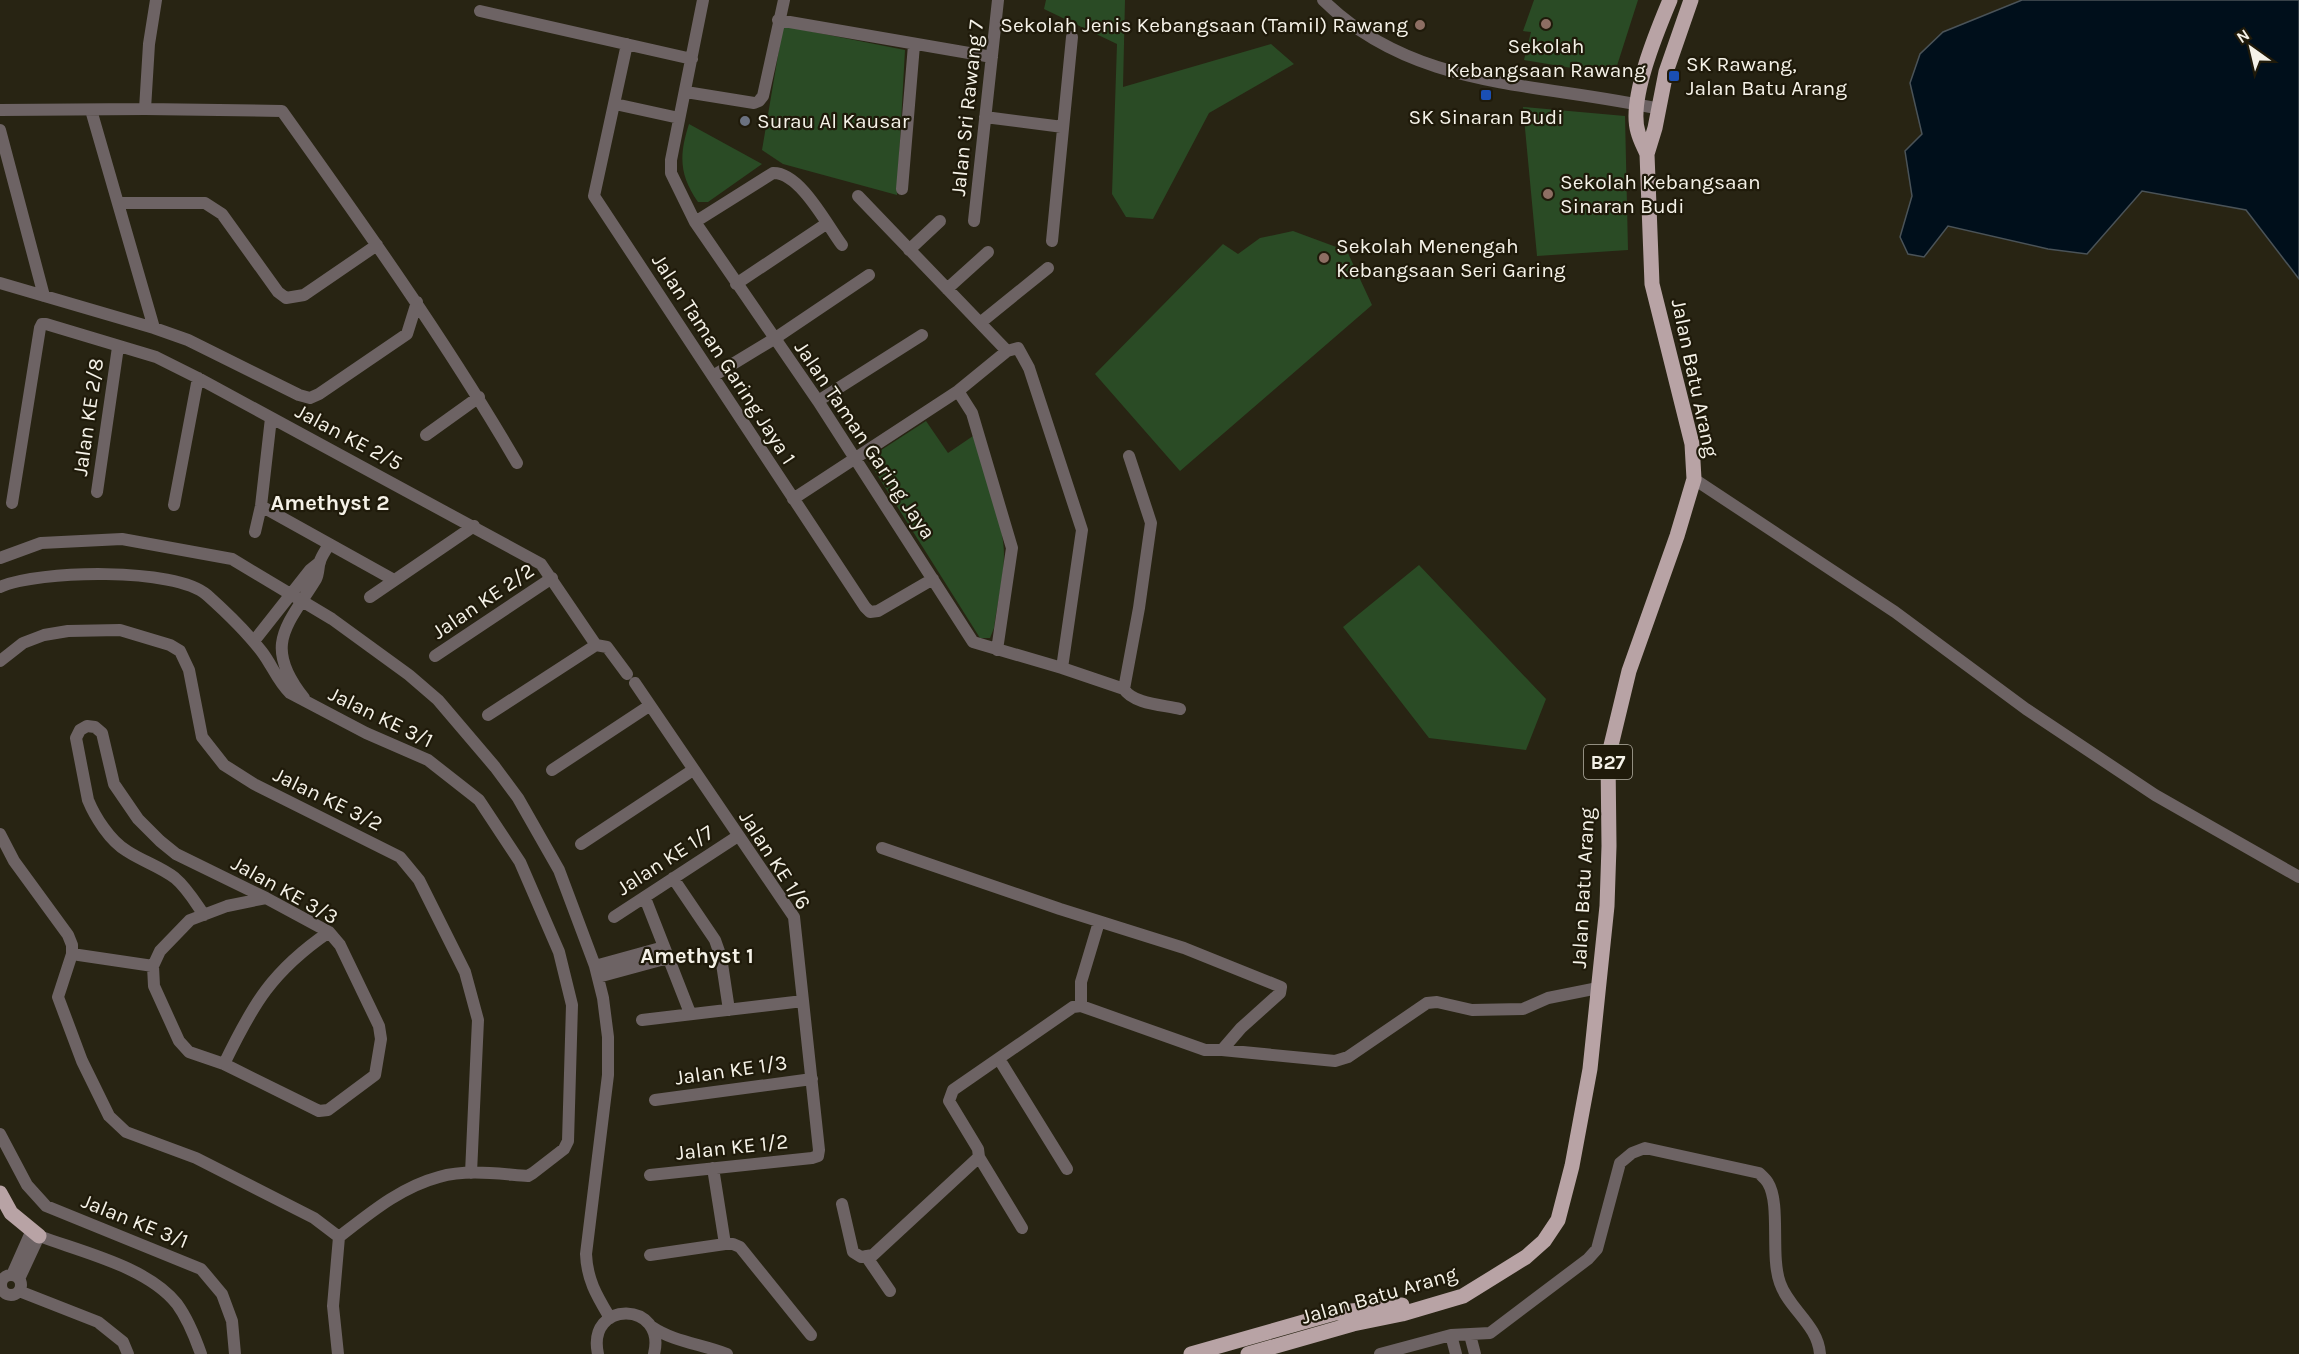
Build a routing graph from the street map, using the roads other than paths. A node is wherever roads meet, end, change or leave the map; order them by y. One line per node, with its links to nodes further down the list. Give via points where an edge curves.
1 (156, 0): 18 (street)
2 (703, 0): 14 (street, Jalan Taman Garing Jaya)
3 (784, 0): 9 (street)
4 (998, 0): 13 (street, Jalan Sri Rawang 7)
5 (1323, 0): 17 (street, via 1353,27 1425,64 1490,82)
6 (1670, 0): 17 (main road, Jalan Batu Arang / B27, via 1646,65)
7 (1690, 0): 19 (main road, Jalan Batu Arang / B27, via 1666,72)
8 (480, 11): 11 (street)
9 (778, 20): 12 (street); 15 (street, via 759,101 754,104)
10 (1072, 37): 24 (street)
11 (627, 45): 14 (street); 16 (street, Jalan Taman Garing Jaya 1)
12 (914, 45): 13 (street); 27 (street)
13 (992, 57): 22 (street, Jalan Sri Rawang 7)
14 (692, 59): 15 (street, Jalan Taman Garing Jaya)
15 (686, 92): 23 (street, Jalan Taman Garing Jaya)
16 (615, 104): 23 (street); 52 (street, Jalan Taman Garing Jaya 1, via 594,196)
17 (1637, 104): 19 (street); 26 (main road, Jalan Batu Arang / B27, via 1637,130)
18 (145, 109): 21 (street); 35 (street, via 282,111)
19 (1659, 109): 26 (main road, Jalan Batu Arang / B27)
20 (0, 110): 21 (street)
21 (91, 110): 29 (street)
22 (985, 117): 24 (street); 31 (street, Jalan Sri Rawang 7)
23 (679, 118): 32 (street, Jalan Taman Garing Jaya, via 671,173)
24 (1063, 127): 34 (street)
25 (0, 130): 44 (street)
26 (1647, 154): 62 (main road, Jalan Batu Arang / B27, via 1653,284 1690,433)
27 (902, 189)
28 (858, 196): 37 (street)
29 (120, 203): 35 (street, via 205,203 214,208 286,298 304,296); 47 (street)
30 (940, 221): 37 (street)
31 (974, 221)
32 (695, 222): 33 (street, via 773,173 780,173 809,197); 42 (street, Jalan Taman Garing Jaya)
33 (826, 224): 36 (street); 42 (street)
34 (1052, 241)
35 (376, 245): 45 (street)
36 (842, 245)
37 (909, 250): 43 (street)
38 (988, 252): 43 (street)
39 (1048, 268): 46 (street)
40 (869, 275): 49 (street)
41 (0, 283): 44 (street)
42 (736, 284): 49 (street, Jalan Taman Garing Jaya)
43 (947, 289): 46 (street)
44 (44, 296): 47 (street)
45 (417, 302): 47 (street, via 407,334 310,398); 55 (street)
46 (980, 323): 51 (street)
47 (154, 328)
48 (922, 335): 56 (street)
49 (774, 339): 52 (street); 56 (street, Jalan Taman Garing Jaya)
50 (118, 347): 53 (street, Jalan KE 2/5, via 156,357); 63 (street, Jalan KE 2/8); 65 (street, Jalan KE 2/5, via 42,324)
51 (1007, 351): 54 (street); 83 (street, via 1017,348 1029,368 1082,530)
52 (713, 376): 64 (street, Jalan Taman Garing Jaya 1)
53 (198, 378): 57 (street, Jalan KE 2/5); 66 (street)
54 (958, 391): 60 (street); 80 (street, via 972,413 1012,548)
55 (479, 397): 58 (street); 61 (street)
56 (818, 401): 60 (street, Jalan Taman Garing Jaya)
57 (271, 418): 67 (street); 68 (street, Jalan KE 2/5)
58 (426, 435)
59 (1129, 456): 84 (street, via 1151,523)
60 (855, 458): 64 (street); 73 (street, Jalan Taman Garing Jaya)
61 (517, 463)
62 (1694, 479): 95 (street, via 1895,612 2026,709 2155,795); 109 (main road, Jalan Batu Arang / B27, via 1629,671 1608,758 1609,846)
63 (97, 492)
64 (793, 499): 73 (street, Jalan Taman Garing Jaya 1, via 870,612)
65 (12, 503)
66 (174, 505)
67 (261, 506): 69 (street); 70 (street)
68 (474, 526): 72 (street, Jalan KE 2/5, via 541,564); 74 (street)
69 (255, 532)
70 (329, 544): 74 (street); 77 (street, via 320,562 310,570)
71 (0, 558): 77 (street, via 41,543 122,538 232,559)
72 (552, 578): 79 (street, Jalan KE 2/5); 81 (street, Jalan KE 2/2)
73 (933, 579): 80 (street, Jalan Taman Garing Jaya, via 973,642)
74 (394, 580): 76 (street)
75 (0, 587): 78 (street, Jalan KE 3/1, via 58,576 131,574 164,579 197,587)
76 (369, 597)
77 (297, 598): 78 (street); 85 (street, via 280,650 296,687); 108 (street, via 409,675 438,700 495,766 559,870)
78 (254, 641): 85 (street, Jalan KE 3/1, via 281,685)
79 (596, 645): 86 (street, Jalan KE 1/6, via 607,647); 88 (street)
80 (998, 650): 83 (street, Jalan Taman Garing Jaya)
81 (435, 656)
82 (0, 661): 125 (street, Jalan KE 3/2, via 23,643 68,631 120,630 170,645 180,651 189,670 202,737 224,765 400,857 410,866 465,972 478,1020)
83 (1062, 668): 84 (street, Jalan Taman Garing Jaya)
84 (1124, 689): 87 (street, Jalan Taman Garing Jaya, via 1139,699)
85 (309, 704): 125 (street, Jalan KE 3/1, via 428,760 478,800 520,862 559,952 572,1005 568,1141 564,1149 528,1176)
86 (649, 706): 89 (street); 90 (street, Jalan KE 1/6)
87 (1180, 709)
88 (488, 715)
89 (552, 770)
90 (693, 770): 92 (street, Jalan KE 1/6); 93 (street)
91 (0, 834): 106 (street, via 14,861 68,935)
92 (738, 836): 96 (street, Jalan KE 1/7); 110 (street, Jalan KE 1/6, via 794,917)
93 (581, 844)
94 (882, 848): 103 (street)
95 (2299, 877)
96 (673, 878): 99 (street, Jalan KE 1/7); 112 (street, via 715,940)
97 (226, 879): 98 (street, Jalan KE 3/3); 100 (street, via 231,890); 101 (street, Jalan KE 3/3, via 176,854 145,827 114,784 102,733 87,726 80,730 76,738 91,807 116,843 182,884)
98 (266, 898): 100 (street); 104 (street, Jalan KE 3/3)
99 (645, 898): 102 (street, Jalan KE 1/7); 105 (street)
100 (227, 906): 101 (street)
101 (204, 915): 107 (street, via 190,920 160,951)
102 (614, 917)
103 (1099, 922): 111 (street, via 1081,982); 115 (street, via 1184,948 1281,987 1280,993)
104 (328, 932): 117 (street, via 279,972 257,1000); 117 (street, Jalan KE 3/3, via 340,945 379,1026 381,1039 375,1075 328,1110 319,1111)
105 (666, 952): 108 (street); 113 (street)
106 (72, 954): 107 (street); 131 (street, via 58,997 82,1061 109,1116 126,1132 196,1158 314,1218)
107 (153, 966): 117 (street, Jalan KE 3/3, via 154,986 179,1041 189,1052)
108 (597, 971): 139 (street, via 608,1037 608,1076 586,1254 591,1286)
109 (1598, 988): 115 (street, via 1548,998 1523,1009 1472,1010 1427,1003 1348,1057 1335,1061); 138 (main road, Jalan Batu Arang / B27, via 1590,1069 1558,1220 1544,1241 1526,1257 1463,1296)
110 (803, 1001): 112 (street); 118 (street, Jalan KE 1/6)
111 (1081, 1006): 115 (street, via 1205,1050); 116 (street, via 1073,1007)
112 (729, 1010): 113 (street)
113 (690, 1013): 114 (street)
114 (642, 1020)
115 (1222, 1050)
116 (999, 1059): 122 (street, via 950,1094 949,1101); 124 (street)
117 (224, 1064)
118 (812, 1079): 119 (street, Jalan KE 1/3); 121 (street, Jalan KE 1/6)
119 (655, 1100)
120 (0, 1134): 149 (street, Jalan KE 3/1, via 27,1185 46,1206 201,1269 222,1294 232,1321)
121 (818, 1156): 123 (street, Jalan KE 1/2)
122 (979, 1156): 129 (street); 134 (street, via 873,1255)
123 (713, 1168): 126 (street, Jalan KE 1/2); 132 (street)
124 (1067, 1169)
125 (471, 1173): 131 (street, via 440,1176 405,1190)
126 (650, 1175)
127 (0, 1193): 130 (main road, via 11,1214)
128 (842, 1204): 134 (street, via 854,1251)
129 (1022, 1228)
130 (35, 1233): 136 (street); 148 (street, via 149,1279 177,1304)
131 (339, 1237): 150 (street, via 333,1306)
132 (724, 1244): 133 (street); 141 (street, via 740,1247)
133 (650, 1255)
134 (866, 1256): 137 (street)
135 (0, 1282): 136 (street, via 5,1277); 136 (street, via 8,1296 14,1295)
136 (17, 1282): 147 (street, via 98,1322 123,1342)
137 (890, 1291)
138 (1424, 1306): 144 (main road, via 1400,1304 1335,1314); 146 (main road, Jalan Batu Arang / B27)
139 (610, 1318): 140 (street, via 618,1314 638,1315); 151 (street, via 597,1334)
140 (652, 1327): 152 (street, via 656,1336); 153 (street, via 667,1337)
141 (811, 1335)
142 (1451, 1335): 143 (street); 158 (street); 159 (street)
143 (1470, 1335): 160 (street); 161 (street, via 1490,1333 1598,1249 1620,1163 1645,1148 1759,1173 1768,1183 1773,1196 1779,1282 1813,1331)
144 (1254, 1336): 145 (main road); 156 (main road)
145 (1211, 1348): 154 (main road); 155 (main road)
146 (1276, 1349): 157 (main road, Jalan Batu Arang / B27)
147 (128, 1354)
148 (201, 1354)
149 (235, 1354)
150 (338, 1354)
151 (598, 1354)
152 (654, 1354)
153 (727, 1354)
154 (1191, 1354)
155 (1233, 1354)
156 (1239, 1354)
157 (1248, 1354)
158 (1380, 1354)
159 (1456, 1354)
160 (1475, 1354)
161 (1820, 1354)

